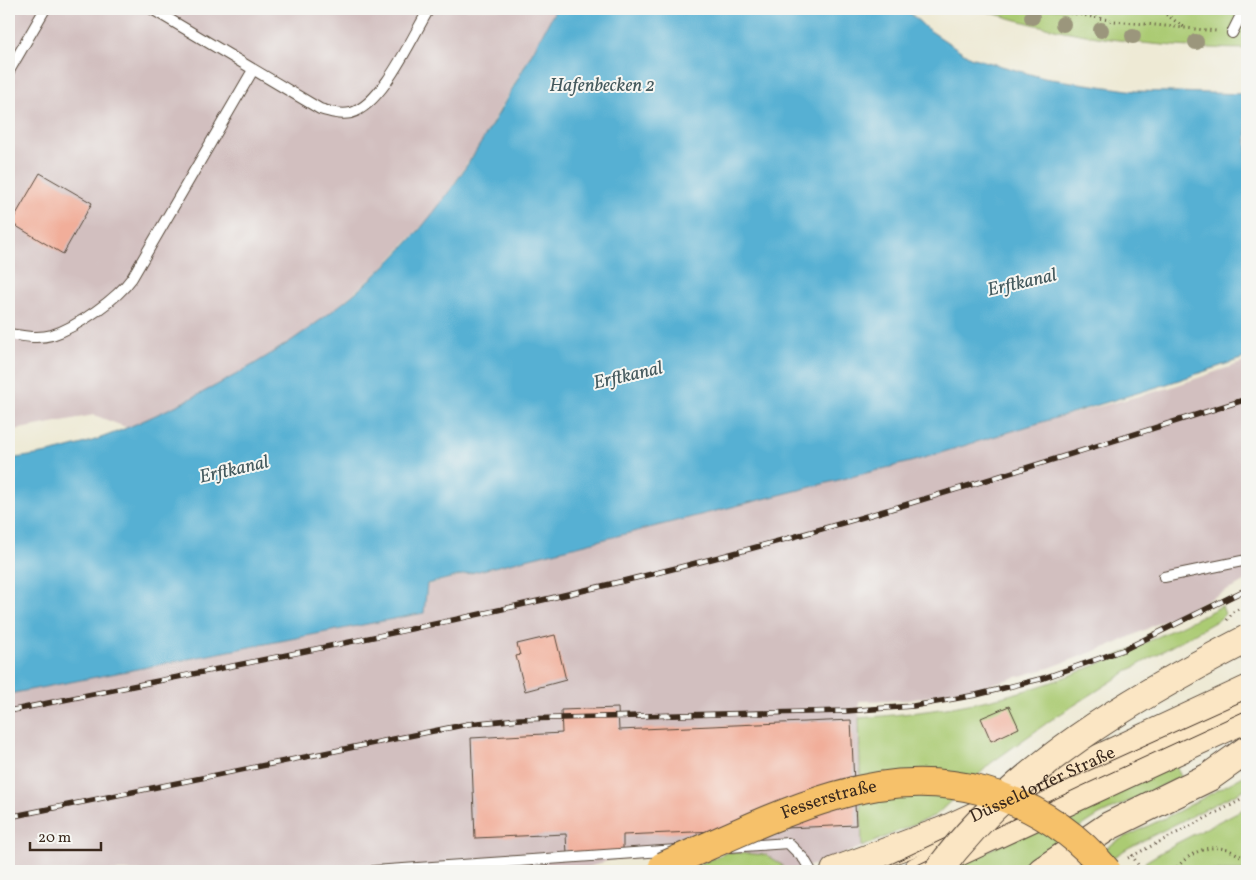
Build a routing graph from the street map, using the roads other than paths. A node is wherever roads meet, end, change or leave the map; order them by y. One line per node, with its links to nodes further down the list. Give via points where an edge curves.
1 (45, 9): 7 (lane)
2 (152, 9): 6 (lane)
3 (429, 9): 6 (lane, via 377,94 352,112 342,114 320,109)
4 (1244, 9): 5 (lane)
5 (1232, 33)
6 (254, 70): 8 (lane, via 121,292 52,335)
7 (9, 71)
8 (9, 334)
9 (1247, 560): 10 (lane)
10 (1164, 577)
11 (1247, 639): 21 (main road, bridge, via 1153,691 1054,756 983,819)
12 (1247, 690): 19 (main road, Düsseldorfer Straße, via 943,831)
13 (1247, 718): 20 (main road, Düsseldorfer Straße)
14 (1247, 750): 22 (main road, via 1209,777 1110,826)
15 (1117, 865): 16 (main road, Fesserstraße, bridge, via 1091,852 1063,828 1029,807 969,787 921,782 878,786 835,796)
16 (662, 866)
17 (374, 871): 18 (lane, via 788,843)
18 (811, 871)
19 (834, 871)
20 (917, 871)
21 (938, 871)
22 (1042, 871)

